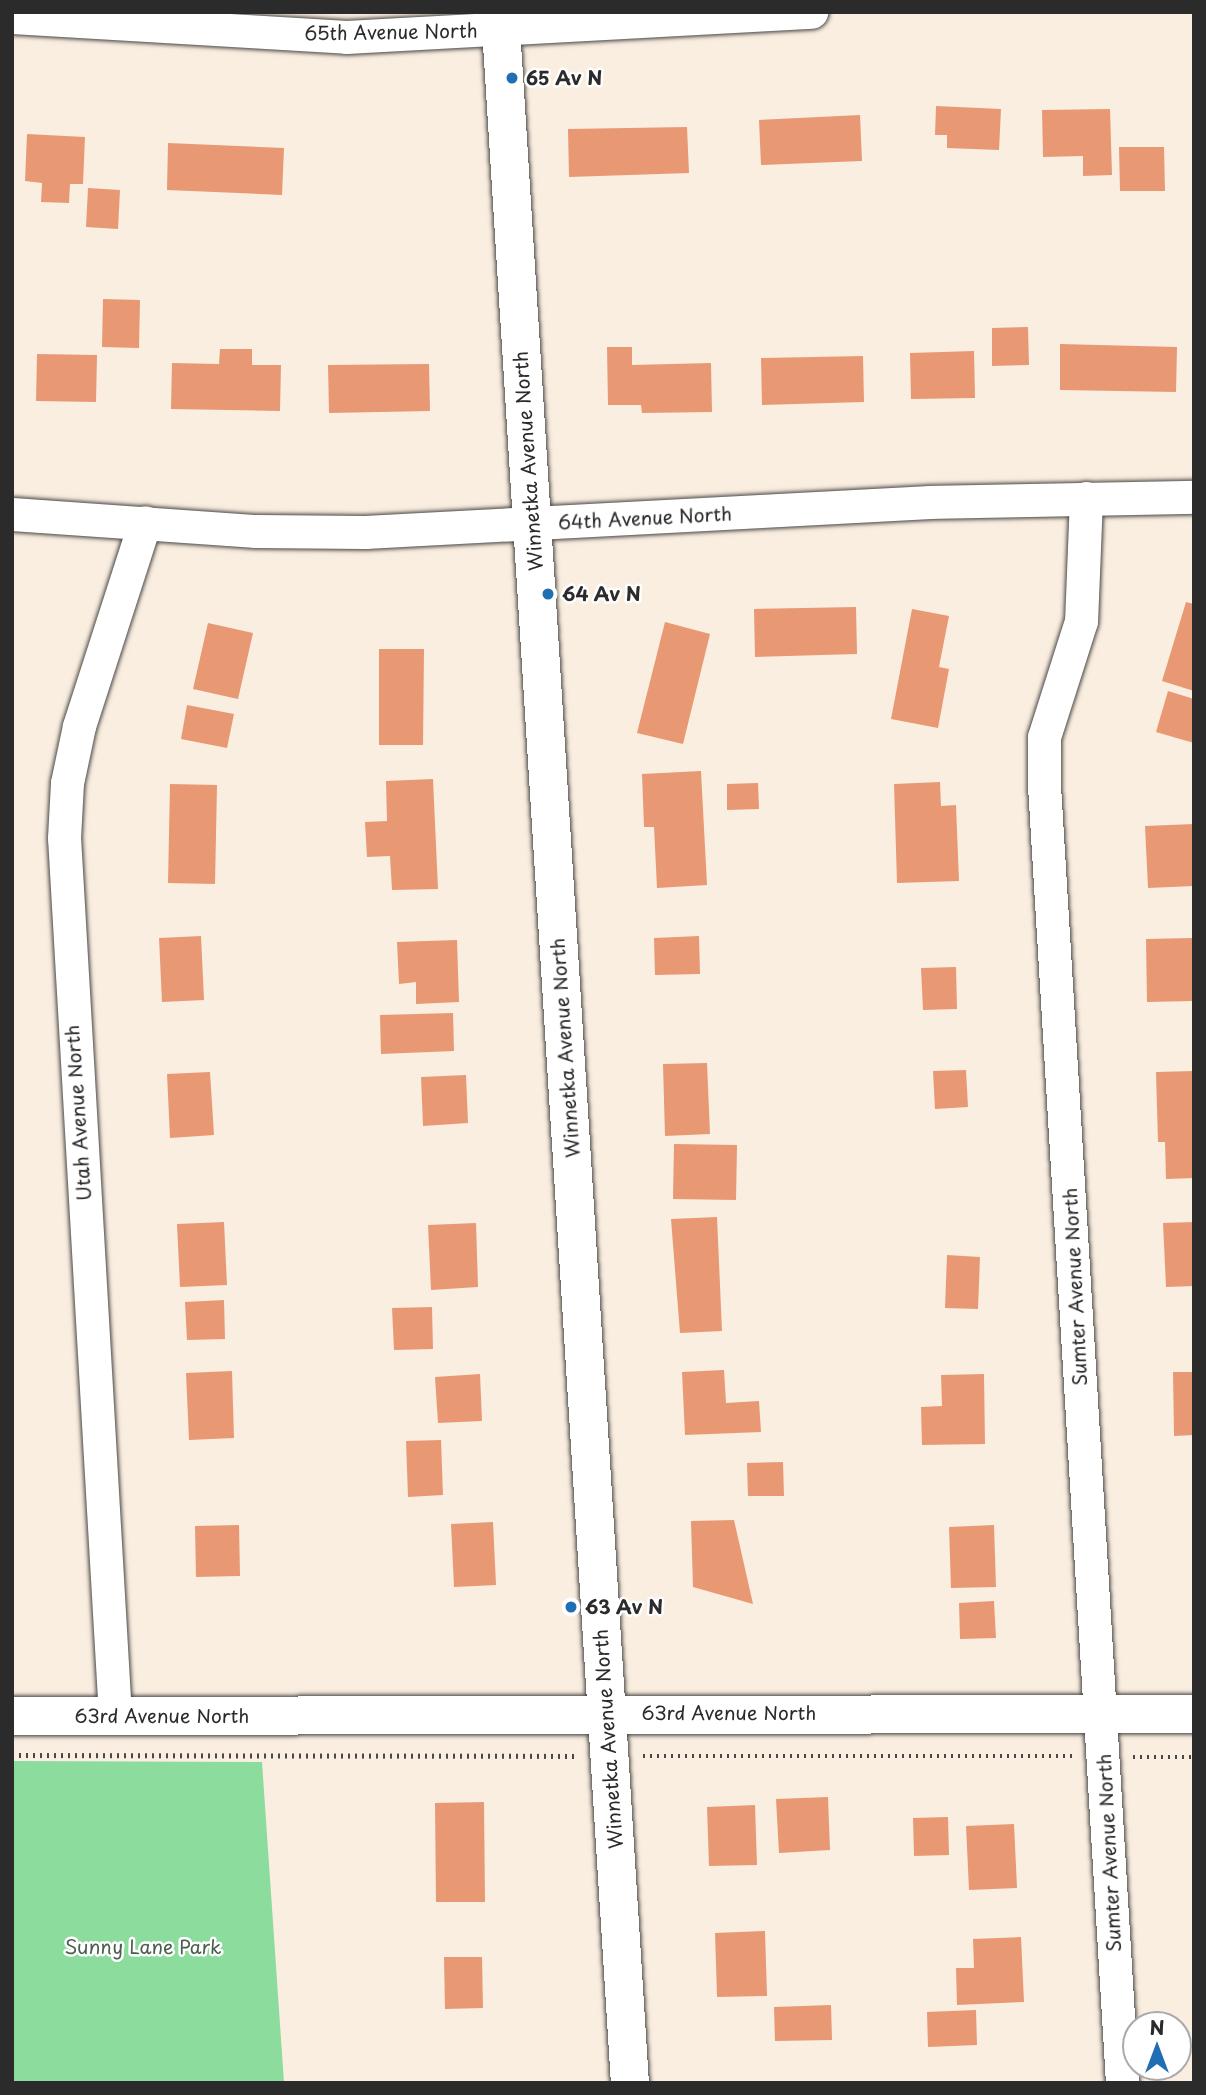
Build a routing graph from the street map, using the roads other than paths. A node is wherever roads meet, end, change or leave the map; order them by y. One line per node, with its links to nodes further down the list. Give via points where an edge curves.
1 (811, 12): 3 (street, 65th Avenue North)
2 (12, 17): 3 (street, 65th Avenue North, via 346,37)
3 (500, 21): 8 (street, Winnetka Avenue North)
4 (1194, 497): 5 (street, 64th Avenue North)
5 (1086, 498): 8 (street, 64th Avenue North, via 930,502); 10 (street, Sumter Avenue North, via 1082,621 1044,737 1044,785)
6 (12, 514): 7 (street, 64th Avenue North)
7 (145, 522): 8 (street, 64th Avenue North, via 338,532); 13 (street, Utah Avenue North, via 79,726 67,783 64,838)
8 (532, 525): 9 (street, Winnetka Avenue North)
9 (606, 1713): 10 (street, 63rd Avenue North); 13 (street, 63rd Avenue North); 14 (street, Winnetka Avenue North)
10 (1100, 1714): 11 (street, 63rd Avenue North); 15 (street, Sumter Avenue North)
11 (1194, 1714)
12 (12, 1716): 13 (street, 63rd Avenue North)
13 (115, 1716)
14 (630, 2083)
15 (1122, 2083)

